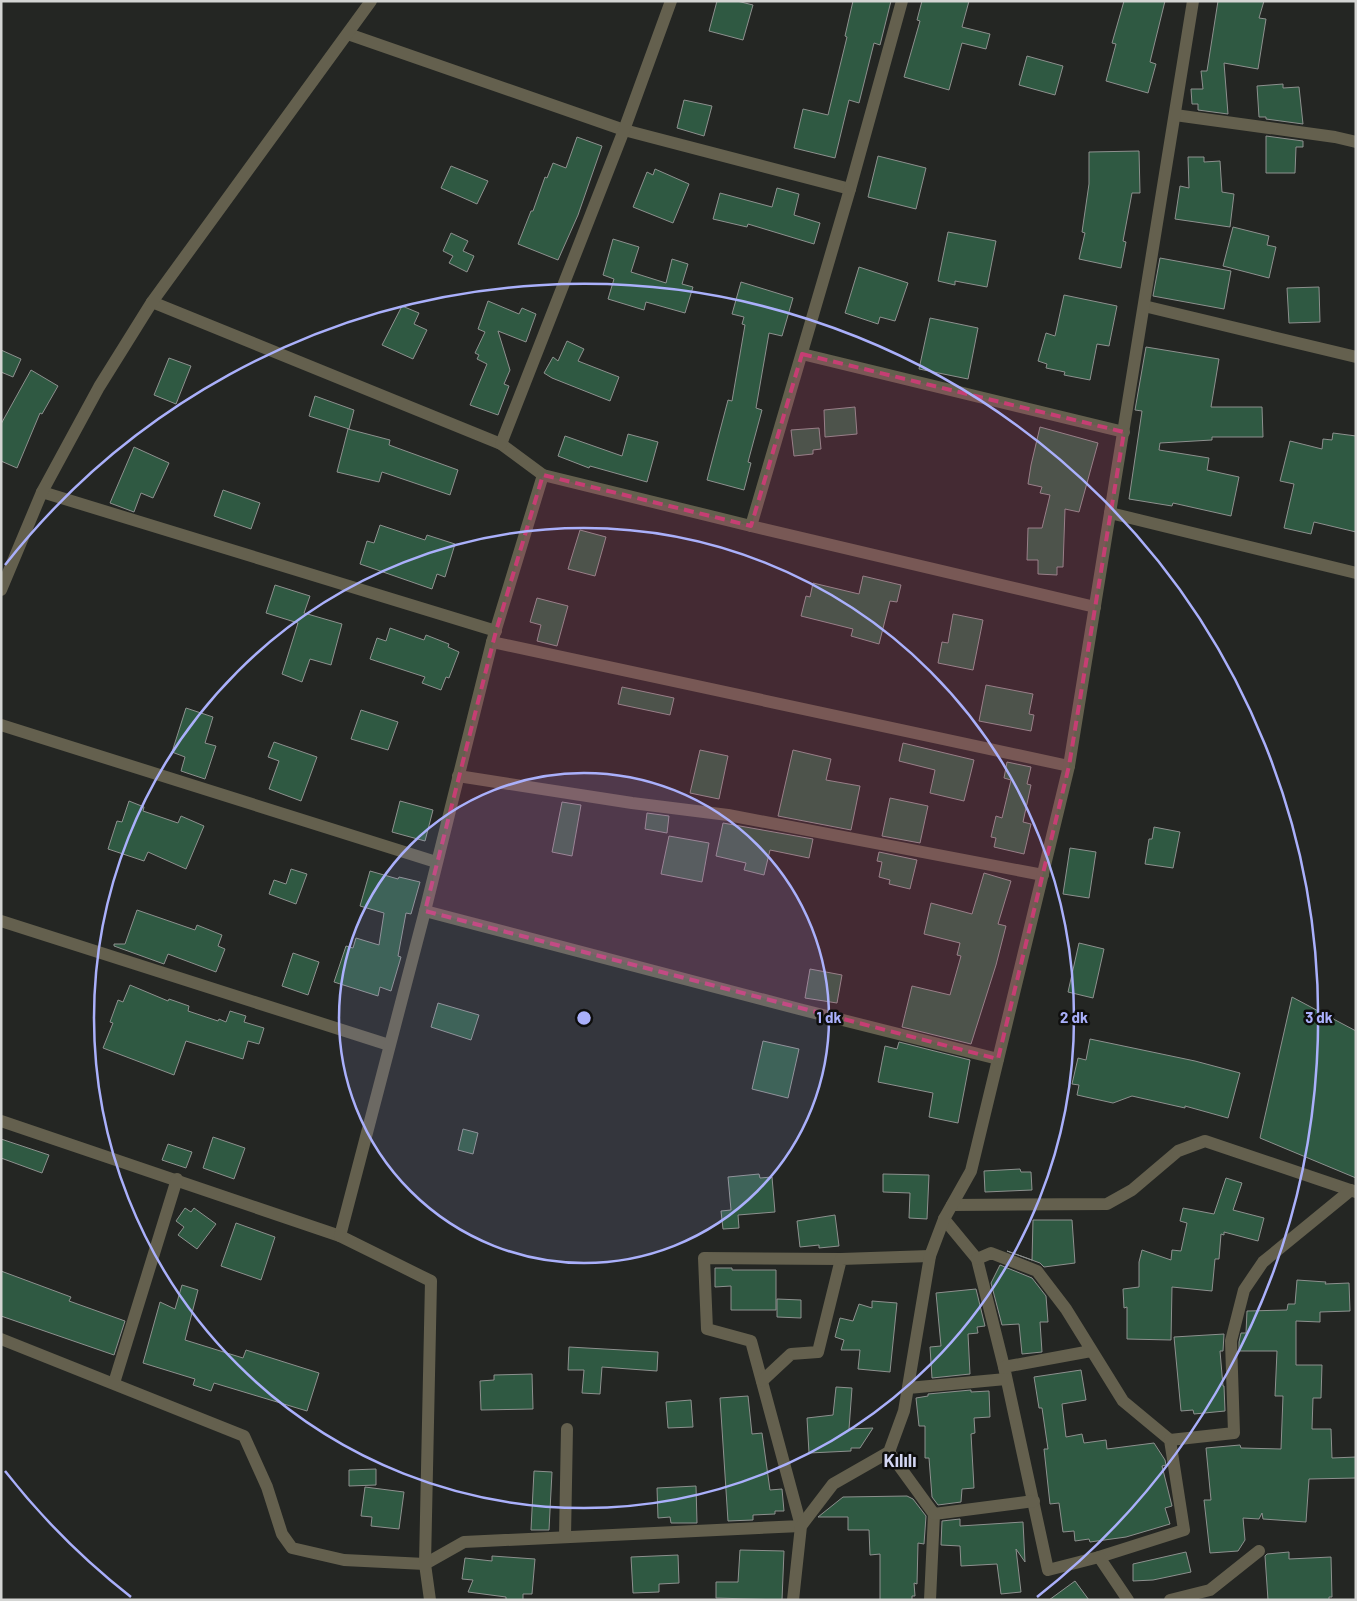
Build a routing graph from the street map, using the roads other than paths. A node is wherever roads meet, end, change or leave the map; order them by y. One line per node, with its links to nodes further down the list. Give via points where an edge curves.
1 (371, 1): 5 (street)
2 (671, 1): 7 (street)
3 (902, 1): 9 (street)
4 (1194, 1): 6 (street)
5 (348, 34): 7 (street); 10 (street)
6 (1175, 114): 8 (street); 11 (street)
7 (624, 130): 9 (street); 15 (street)
8 (1356, 142)
9 (850, 189): 12 (street)
10 (152, 302): 15 (street); 17 (street, via 98,387)
11 (1144, 306): 13 (street); 14 (street)
12 (802, 354): 14 (street); 19 (street)
13 (1356, 357)
14 (1124, 432): 18 (street)
15 (501, 444): 16 (street)
16 (543, 475): 19 (street); 23 (street)
17 (42, 492): 21 (street); 23 (street)
18 (1110, 514): 20 (street); 22 (street)
19 (751, 526): 22 (street)
20 (1356, 573)
21 (1, 590)
22 (1095, 607): 25 (street)
23 (494, 637): 25 (street); 26 (street)
24 (1, 725): 27 (street)
25 (1069, 766): 28 (street)
26 (458, 776): 27 (street); 28 (street, via 728,815)
27 (436, 862): 29 (street)
28 (1043, 875): 32 (street)
29 (425, 911): 31 (street); 32 (street)
30 (1, 921): 31 (street)
31 (389, 1046): 38 (street)
32 (998, 1059): 36 (street, via 971,1170)
33 (1, 1121): 34 (street)
34 (177, 1179): 38 (street); 46 (street)
35 (1354, 1191): 36 (street, via 1205,1141 1178,1151 1132,1190 1107,1204); 49 (street, via 1263,1262 1244,1290 1231,1341 1234,1433)
36 (952, 1205): 37 (street)
37 (944, 1219): 39 (street); 41 (street)
38 (340, 1236): 57 (street, via 431,1282)
39 (930, 1256): 40 (street); 47 (street)
40 (841, 1259): 45 (street, via 818,1352 791,1354); 45 (street, via 704,1258 707,1329 751,1341)
41 (977, 1259): 43 (street, via 991,1253 1037,1271 1066,1309); 44 (street)
42 (1, 1339): 46 (street)
43 (1091, 1351): 44 (street); 49 (street, via 1123,1401)
44 (1005, 1373): 47 (street); 51 (street)
45 (762, 1381): 53 (street)
46 (114, 1383): 57 (street, via 244,1436 267,1488 282,1534 292,1548 344,1560)
47 (908, 1388): 50 (street, via 904,1411)
48 (568, 1429): 54 (street)
49 (1170, 1440): 56 (street, via 1184,1530)
50 (889, 1452): 52 (street); 53 (street, via 833,1484)
51 (1034, 1502): 52 (street); 56 (street, via 1048,1570)
52 (934, 1514): 60 (street)
53 (801, 1526): 54 (street); 59 (street)
54 (565, 1537): 57 (street, via 464,1542)
55 (1259, 1551): 62 (street, via 1210,1590)
56 (1099, 1557): 61 (street)
57 (425, 1564): 58 (street)
58 (430, 1600)
59 (793, 1600)
60 (930, 1600)
61 (1128, 1600)
62 (1170, 1600)

